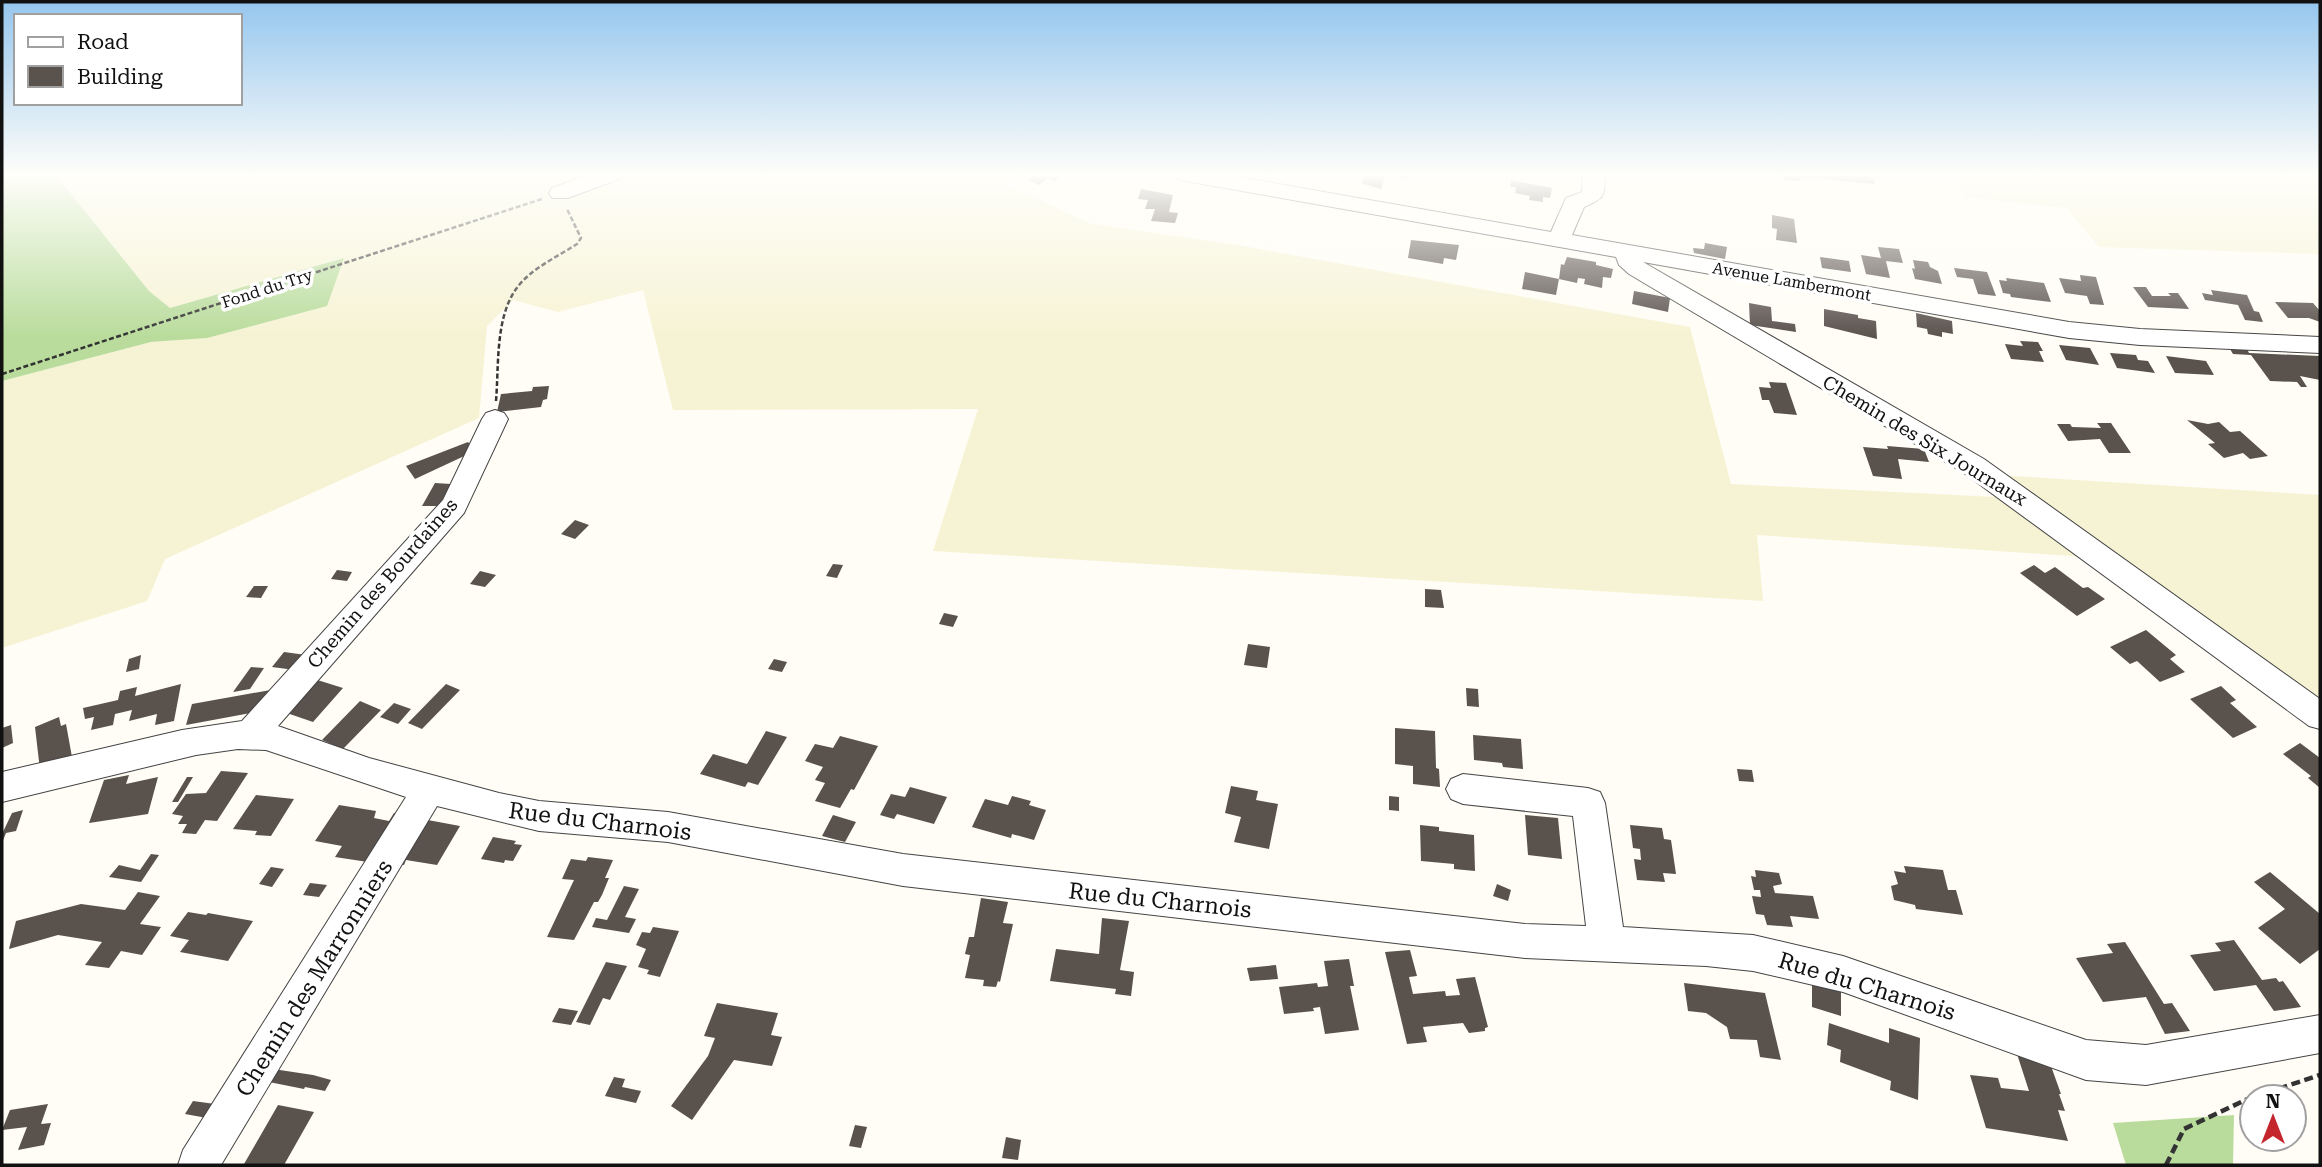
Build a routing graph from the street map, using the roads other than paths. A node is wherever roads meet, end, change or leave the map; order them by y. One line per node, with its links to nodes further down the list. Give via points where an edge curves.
1 (1494, 228): 3 (street, Avenue Lambermont)
2 (1564, 228): 3 (street)
3 (1559, 240): 4 (street, Avenue Lambermont)
4 (1628, 252): 5 (street, Avenue Lambermont, via 2069,330); 7 (street, Chemin des Six Journaux, via 1627,260 1637,269 2006,487)
5 (2320, 345)
6 (495, 419): 8 (street, Chemin des Bourdaines, via 454,506)
7 (2320, 716)
8 (251, 734): 9 (street, Rue du Charnois, via 184,743); 10 (street, Rue du Charnois)
9 (2, 787)
10 (429, 789): 12 (street, Rue du Charnois, via 540,816 668,827 975,880 1525,941); 14 (street, Chemin des Marronniers)
11 (1463, 789): 12 (street, via 1588,803)
12 (1607, 946): 13 (street, Rue du Charnois, via 1706,948 1784,959 1843,974 2086,1059 2116,1064 2178,1061)
13 (2320, 1034)
14 (198, 1165)

